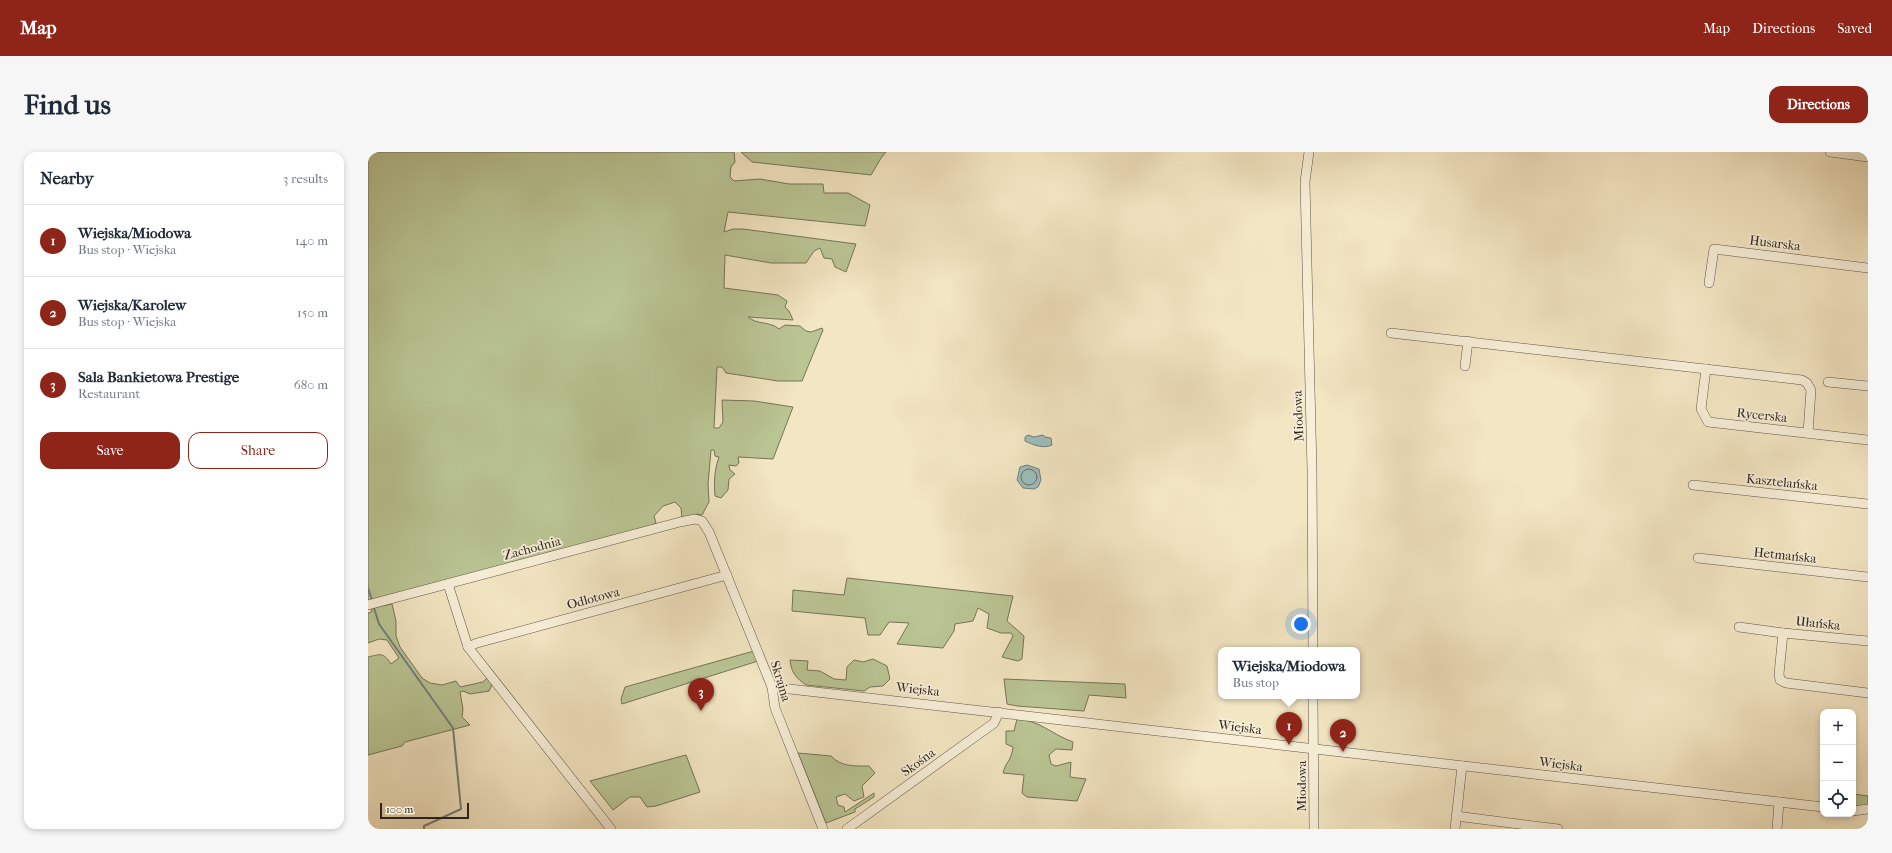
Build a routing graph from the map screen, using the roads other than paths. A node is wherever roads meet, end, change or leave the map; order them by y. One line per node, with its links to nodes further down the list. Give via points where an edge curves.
1 (1309, 152): 26 (street, Miodowa, via 1305,182 1312,470)
2 (1830, 152): 3 (street)
3 (1868, 157)
4 (1868, 268): 5 (street, Husarska, via 1714,249)
5 (1709, 283)
6 (1391, 333): 7 (street)
7 (1468, 341): 8 (street); 9 (street)
8 (1466, 366)
9 (1706, 369): 12 (street, via 1802,380 1811,390); 12 (street, Rycerska, via 1701,410 1708,422)
10 (1828, 382): 11 (street)
11 (1868, 386)
12 (1808, 432): 13 (street, Rycerska)
13 (1868, 440)
14 (1694, 485): 15 (street, Kasztelańska)
15 (1868, 504)
16 (702, 521): 18 (street, Skrajna, via 710,532); 20 (street, Zachodnia, via 694,519 680,522)
17 (1698, 558): 19 (street, Hetmańska)
18 (726, 575): 25 (street, Odlotowa); 27 (street, Skrajna)
19 (1868, 577)
20 (448, 584): 21 (street, Zachodnia); 25 (street)
21 (368, 605)
22 (1739, 627): 23 (street)
23 (1783, 633): 24 (street, Ułańska); 28 (street, Ułańska, via 1780,680 1786,683)
24 (1868, 641)
25 (468, 647): 38 (street)
26 (1313, 647)
27 (772, 687): 30 (street, Wiejska); 39 (street, Skrajna, via 775,708)
28 (1868, 693)
29 (1314, 699): 31 (street, Miodowa)
30 (999, 712): 31 (street, Wiejska); 40 (street, Skośna, via 994,723)
31 (1314, 748): 32 (street, Wiejska); 41 (street, Miodowa)
32 (1462, 766): 33 (street, Wiejska); 37 (street)
33 (1779, 802): 34 (street, Wiejska); 44 (street)
34 (1820, 808)
35 (1868, 809): 36 (street)
36 (1856, 811)
37 (1456, 816): 42 (street); 43 (street)
38 (611, 829)
39 (823, 829)
40 (847, 829)
41 (1314, 829)
42 (1455, 829)
43 (1558, 829)
44 (1777, 829)

